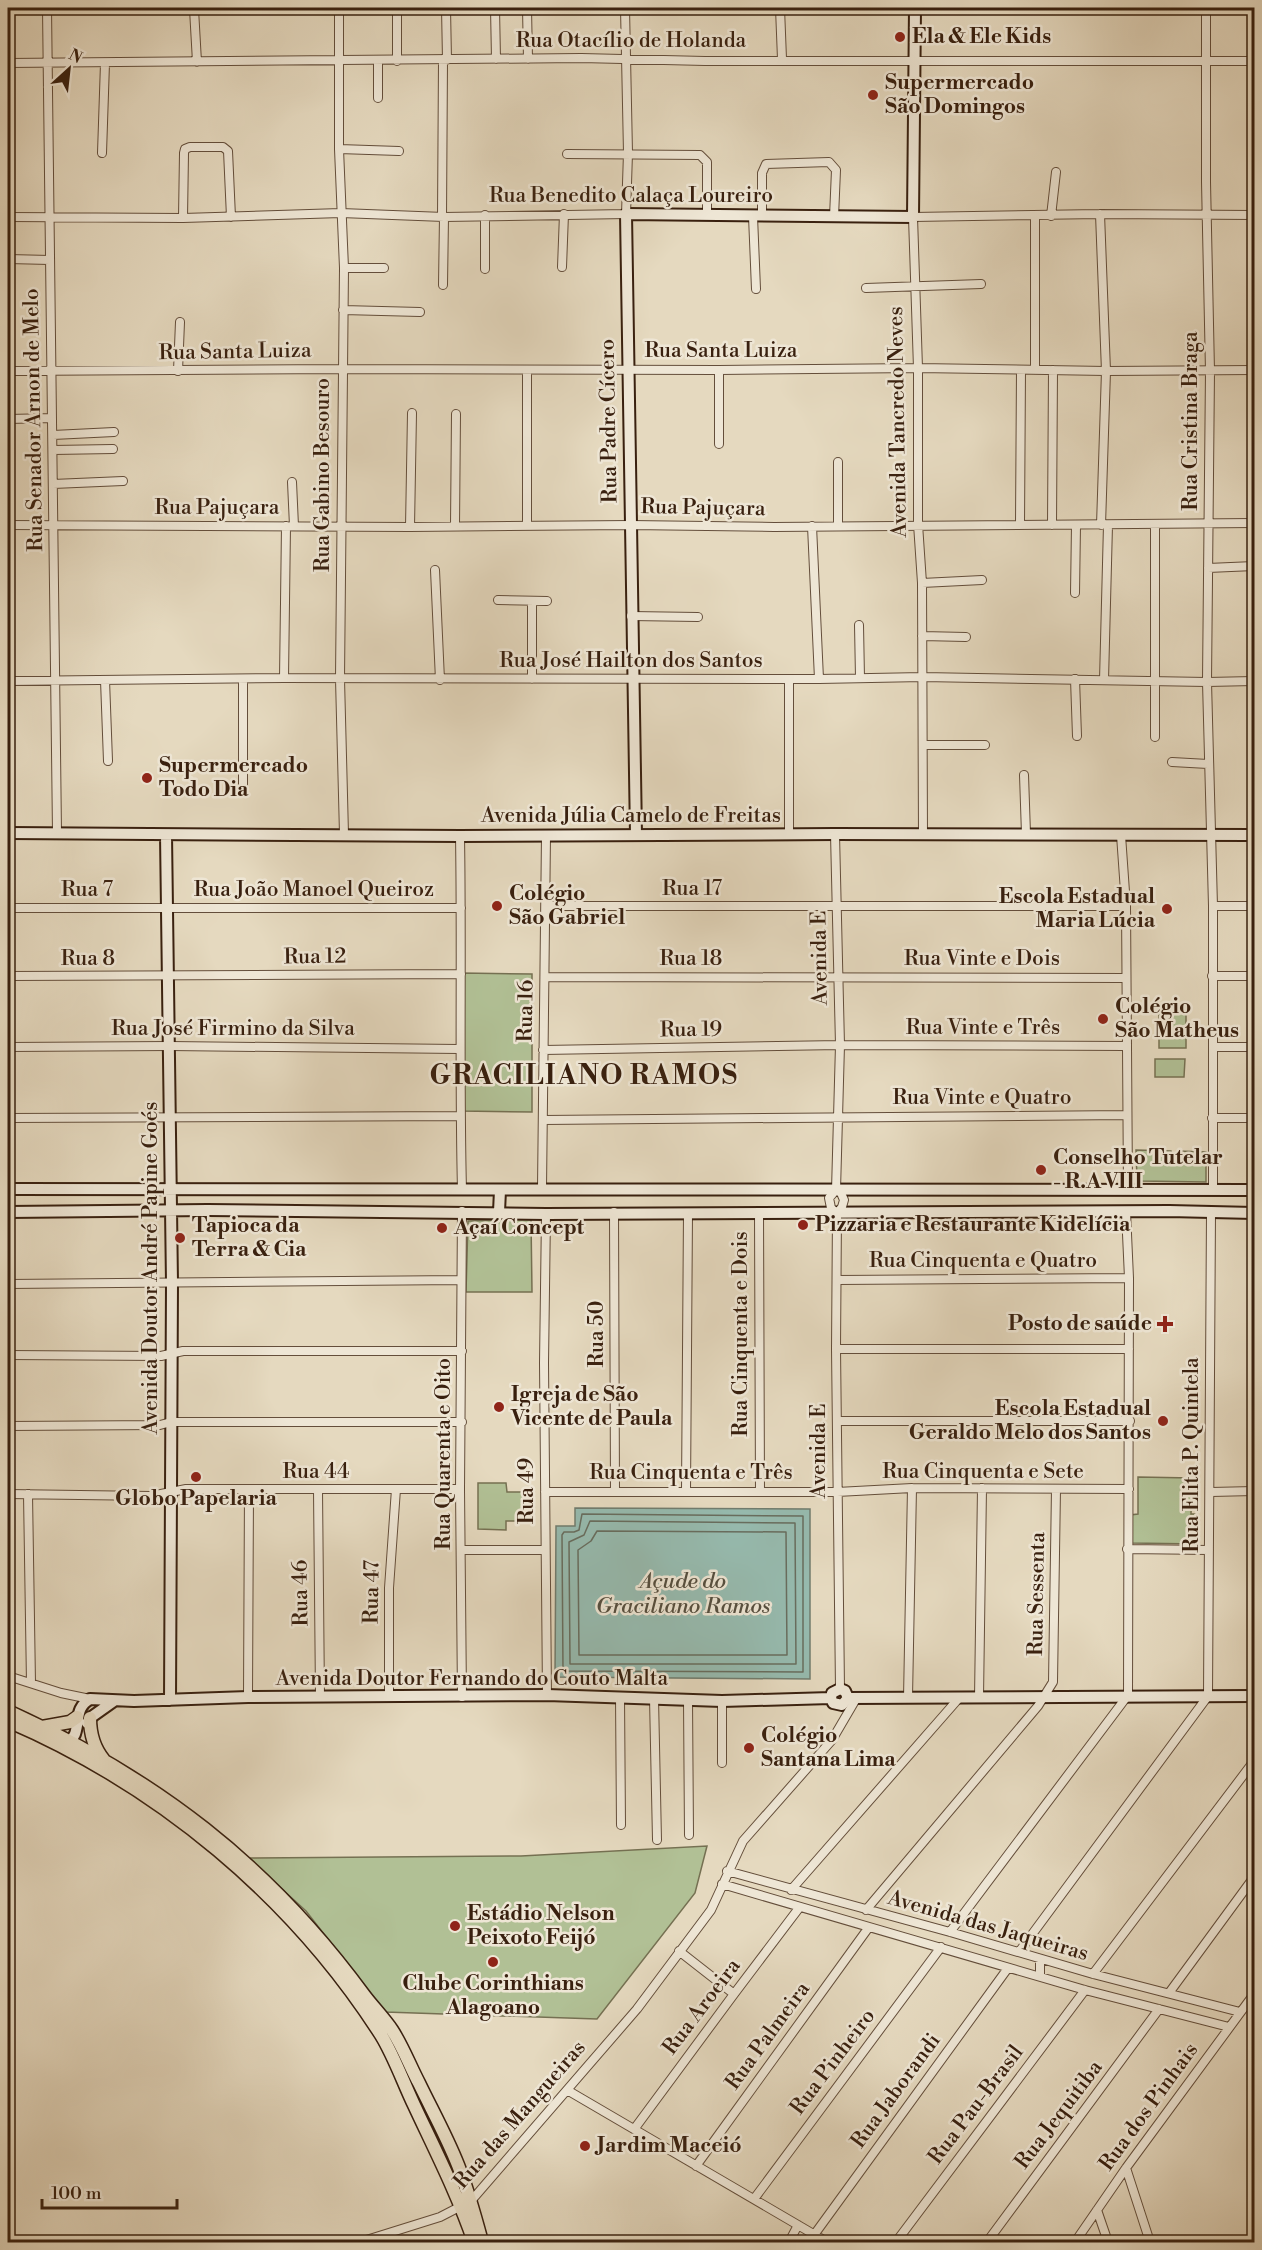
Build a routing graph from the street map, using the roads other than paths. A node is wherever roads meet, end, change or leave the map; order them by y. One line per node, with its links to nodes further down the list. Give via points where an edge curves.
1 (47, 8): 27 (street, Rua Senador Arnon de Melo)
2 (250, 8): 12 (street)
3 (339, 8): 19 (street, Rua Gabino Besouro)
4 (397, 8): 21 (street)
5 (446, 8): 18 (street)
6 (495, 8): 15 (street)
7 (527, 8): 14 (street)
8 (625, 8): 16 (street, Rua Padre Cícero)
9 (780, 8): 17 (street)
10 (915, 8): 22 (street, Avenida Tancredo Neves)
11 (1206, 8): 23 (street, Rua Cristina Braga)
12 (195, 9): 13 (street); 25 (street)
13 (134, 10)
14 (528, 58): 15 (street, Rua Otacílio de Holanda); 16 (street, Rua Otacílio de Holanda)
15 (496, 59): 18 (street, Rua Otacílio de Holanda)
16 (626, 59): 17 (street, Rua Otacílio de Holanda); 33 (street, Rua Padre Cícero)
17 (782, 59): 22 (street, Rua Otacílio de Holanda)
18 (445, 60): 21 (street, Rua Otacílio de Holanda); 49 (street)
19 (339, 61): 20 (street, Rua Otacílio de Holanda); 25 (street, Rua Otacílio de Holanda); 30 (street, Rua Gabino Besouro)
20 (378, 61): 21 (street, Rua Otacílio de Holanda); 29 (street)
21 (397, 61)
22 (914, 61): 23 (street, Rua Otacílio de Holanda); 51 (street, Avenida Tancredo Neves)
23 (1205, 61): 24 (street, Rua Otacílio de Holanda); 42 (street, Rua Cristina Braga)
24 (1254, 61)
25 (197, 62): 28 (street, Rua Otacílio de Holanda)
26 (8, 63): 27 (street, Rua Otacílio de Holanda)
27 (48, 63): 28 (street, Rua Otacílio de Holanda); 52 (street, Rua Senador Arnon de Melo)
28 (105, 63): 32 (street)
29 (378, 98)
30 (339, 149): 31 (street); 36 (street, Rua Gabino Besouro)
31 (399, 152)
32 (102, 153)
33 (628, 153): 34 (street); 38 (street, Rua Padre Cícero); 41 (street, via 703,157)
34 (567, 154)
35 (1056, 172): 46 (street)
36 (341, 213): 48 (street, Rua Benedito Calaça Loureiro); 49 (street, Rua Benedito Calaça Loureiro); 57 (street, Rua Gabino Besouro)
37 (564, 214): 38 (street, Rua Benedito Calaça Loureiro); 40 (street, Rua Benedito Calaça Loureiro); 56 (street)
38 (626, 214): 41 (street, Rua Benedito Calaça Loureiro); 70 (street, Rua Padre Cícero)
39 (1100, 214): 42 (street, Rua Benedito Calaça Loureiro); 46 (street, Rua Benedito Calaça Loureiro); 80 (street)
40 (485, 215): 49 (street, Rua Benedito Calaça Loureiro); 59 (street)
41 (707, 215): 44 (street, Rua Benedito Calaça Loureiro)
42 (1207, 215): 43 (street, Rua Benedito Calaça Loureiro); 81 (street, Rua Cristina Braga)
43 (1254, 215)
44 (758, 216): 50 (street, Rua Benedito Calaça Loureiro); 50 (street, via 766,164 829,162 836,170); 63 (street)
45 (1035, 216): 46 (street, Rua Benedito Calaça Loureiro); 51 (street, Rua Benedito Calaça Loureiro); 71 (street)
46 (1051, 216)
47 (8, 217): 52 (street, Rua Benedito Calaça Loureiro)
48 (231, 217): 53 (street, Rua Benedito Calaça Loureiro); 53 (street, via 228,151 190,147 185,148)
49 (443, 217): 61 (street)
50 (834, 217): 51 (street, Rua Benedito Calaça Loureiro)
51 (913, 217): 62 (street, Avenida Tancredo Neves)
52 (50, 218): 53 (street, Rua Benedito Calaça Loureiro); 55 (street, Rua Senador Arnon de Melo)
53 (183, 218)
54 (8, 259): 55 (street)
55 (50, 260): 78 (street, Rua Senador Arnon de Melo)
56 (562, 267)
57 (344, 268): 58 (street); 65 (street, Rua Gabino Besouro)
58 (384, 268)
59 (485, 269)
60 (981, 284): 62 (street)
61 (443, 285)
62 (916, 285): 64 (street); 68 (street, Avenida Tancredo Neves)
63 (756, 288)
64 (866, 288)
65 (343, 309): 66 (street); 69 (street, Rua Gabino Besouro)
66 (420, 312)
67 (180, 322): 79 (street)
68 (918, 368): 73 (street, Rua Santa Luiza); 74 (street, Rua Santa Luiza); 97 (street, Avenida Tancredo Neves)
69 (342, 369): 72 (street, Rua Santa Luiza); 79 (street, Rua Santa Luiza); 108 (street, Rua Gabino Besouro)
70 (627, 369): 72 (street, Rua Santa Luiza); 73 (street, Rua Santa Luiza); 101 (street, Rua Padre Cícero)
71 (1035, 369): 74 (street, Rua Santa Luiza); 75 (street, Rua Santa Luiza)
72 (527, 370): 110 (street)
73 (719, 370): 88 (street)
74 (1021, 370): 98 (street)
75 (1053, 370): 80 (street, Rua Santa Luiza); 103 (street)
76 (1254, 370): 81 (street, Rua Santa Luiza)
77 (8, 371): 78 (street, Rua Santa Luiza)
78 (52, 371): 79 (street, Rua Santa Luiza); 84 (street, Rua Senador Arnon de Melo)
79 (178, 371)
80 (1106, 371): 81 (street, Rua Santa Luiza); 105 (street)
81 (1210, 371): 95 (street, Rua Cristina Braga)
82 (412, 413): 112 (street)
83 (456, 414): 109 (street)
84 (52, 418): 85 (street); 87 (street, Rua Senador Arnon de Melo)
85 (8, 419)
86 (114, 432): 87 (street)
87 (52, 435): 90 (street, Rua Senador Arnon de Melo)
88 (719, 444)
89 (113, 449): 90 (street)
90 (53, 450): 94 (street, Rua Senador Arnon de Melo)
91 (837, 462): 102 (street)
92 (123, 482): 94 (street)
93 (292, 482): 107 (street)
94 (53, 484): 100 (street, Rua Senador Arnon de Melo)
95 (1208, 523): 96 (street, Rua Pajuçara); 106 (street, Rua Pajuçara); 114 (street, Rua Cristina Braga)
96 (1254, 523)
97 (918, 524): 98 (street, Rua Pajuçara); 102 (street, Rua Pajuçara); 117 (street, Avenida Tancredo Neves)
98 (1020, 524): 103 (street, Rua Pajuçara)
99 (8, 525): 100 (street, Rua Pajuçara)
100 (54, 525): 107 (street, Rua Pajuçara); 143 (street, Rua Senador Arnon de Melo)
101 (631, 525): 110 (street, Rua Pajuçara); 111 (street, Rua Pajuçara); 122 (street, Rua Padre Cícero)
102 (838, 525): 111 (street, Rua Pajuçara)
103 (1052, 525): 104 (street, Rua Pajuçara)
104 (1076, 525): 105 (street, Rua Pajuçara); 118 (street)
105 (1105, 525): 106 (street, Rua Pajuçara); 139 (street)
106 (1155, 525): 140 (street)
107 (290, 526): 108 (street, Rua Pajuçara); 128 (street)
108 (343, 526): 112 (street, Rua Pajuçara); 132 (street, Rua Gabino Besouro)
109 (456, 526): 110 (street, Rua Pajuçara); 112 (street, Rua Pajuçara)
110 (527, 526)
111 (812, 526): 135 (street)
112 (410, 527)
113 (1254, 567): 114 (street)
114 (1208, 568): 144 (street, Rua Cristina Braga)
115 (435, 570): 138 (street)
116 (982, 580): 117 (street)
117 (922, 583): 125 (street, Avenida Tancredo Neves)
118 (1075, 593)
119 (498, 600): 120 (street)
120 (532, 601): 121 (street); 133 (street)
121 (547, 602)
122 (631, 616): 123 (street); 129 (street, Rua Padre Cícero)
123 (698, 617)
124 (858, 626): 130 (street)
125 (922, 636): 126 (street); 127 (street, Avenida Tancredo Neves)
126 (966, 637)
127 (922, 677): 130 (street, Rua José Hailton dos Santos); 136 (street, Rua José Hailton dos Santos); 148 (street, Avenida Tancredo Neves)
128 (284, 678): 131 (street, Rua José Hailton dos Santos); 132 (street, Rua José Hailton dos Santos)
129 (632, 678): 133 (street, Rua José Hailton dos Santos); 134 (street, Rua José Hailton dos Santos); 162 (street, Rua Padre Cícero)
130 (860, 678): 135 (street, Rua José Hailton dos Santos)
131 (243, 679): 137 (street, Rua José Hailton dos Santos); 153 (street)
132 (340, 679): 138 (street, Rua José Hailton dos Santos); 156 (street, Rua Gabino Besouro)
133 (531, 679): 138 (street, Rua José Hailton dos Santos)
134 (789, 679): 135 (street, Rua José Hailton dos Santos); 157 (street)
135 (819, 679)
136 (1075, 679): 139 (street, Rua José Hailton dos Santos); 145 (street)
137 (105, 680): 143 (street, Rua José Hailton dos Santos); 149 (street)
138 (440, 680)
139 (1104, 680): 140 (street, Rua José Hailton dos Santos)
140 (1154, 680): 144 (street, Rua José Hailton dos Santos); 146 (street)
141 (8, 681): 143 (street, Rua José Hailton dos Santos)
142 (1254, 681): 144 (street, Rua José Hailton dos Santos)
143 (56, 682): 155 (street, Rua Senador Arnon de Melo)
144 (1207, 682): 151 (street, Rua Cristina Braga)
145 (1077, 736)
146 (1155, 737)
147 (985, 745): 148 (street)
148 (924, 746): 167 (street, Avenida Tancredo Neves)
149 (108, 761)
150 (1172, 762): 151 (street)
151 (1208, 764): 164 (street, Rua Cristina Braga)
152 (1024, 775): 159 (street)
153 (243, 791)
154 (8, 833): 155 (street, Avenida Júlia Camelo de Freitas)
155 (57, 833): 160 (street, Avenida Júlia Camelo de Freitas)
156 (344, 834): 160 (street, Avenida Júlia Camelo de Freitas); 166 (street, Avenida Júlia Camelo de Freitas)
157 (789, 834): 158 (street, Avenida Júlia Camelo de Freitas); 162 (street, Avenida Júlia Camelo de Freitas)
158 (835, 834): 167 (street, Avenida Júlia Camelo de Freitas); 172 (street, Avenida E)
159 (1026, 834): 163 (street, Avenida Júlia Camelo de Freitas); 167 (street, Avenida Júlia Camelo de Freitas)
160 (166, 835): 175 (street, Avenida Doutor André Papine Goés)
161 (546, 835): 162 (street, Avenida Júlia Camelo de Freitas); 166 (street, Avenida Júlia Camelo de Freitas); 168 (street, Rua 16)
162 (636, 835)
163 (1121, 835): 164 (street, Avenida Júlia Camelo de Freitas); 169 (street)
164 (1210, 835): 165 (street, Avenida Júlia Camelo de Freitas); 170 (street, Rua Cristina Braga)
165 (1254, 835)
166 (460, 836): 174 (street)
167 (924, 836)
168 (546, 906): 172 (street, Rua 17); 182 (street, Rua 16)
169 (1126, 906): 172 (street, Rua 17); 183 (street)
170 (1213, 906): 171 (street); 179 (street, Rua Cristina Braga)
171 (1254, 906)
172 (838, 907): 178 (street, Avenida E)
173 (8, 908): 175 (street, Rua 7)
174 (461, 908): 175 (street, Rua João Manoel Queiroz); 176 (street)
175 (166, 909): 181 (street, Avenida Doutor André Papine Goés)
176 (461, 974): 181 (street, Rua 12); 190 (street)
177 (8, 976): 181 (street, Rua 8)
178 (838, 976): 182 (street, Rua 18); 183 (street, Rua Vinte e Dois); 184 (street, Avenida E)
179 (1212, 976): 180 (street); 188 (street, Rua Cristina Braga)
180 (1254, 976)
181 (169, 977): 185 (street, Avenida Doutor André Papine Goés)
182 (545, 977): 191 (street, Rua 16)
183 (1126, 978): 186 (street)
184 (840, 1045): 186 (street, Rua Vinte e Três); 191 (street, Rua 19); 195 (street, Avenida E)
185 (170, 1046): 187 (street, Rua José Firmino da Silva); 190 (street, Rua José Firmino da Silva); 194 (street, Avenida Doutor André Papine Goés)
186 (1126, 1046): 192 (street)
187 (8, 1047)
188 (1214, 1047): 189 (street); 197 (street, Rua Cristina Braga)
189 (1254, 1047)
190 (459, 1048): 193 (street)
191 (543, 1050): 199 (street, Rua 16)
192 (1127, 1115): 195 (street, Rua Vinte e Quatro); 203 (street)
193 (460, 1116): 194 (street); 204 (street)
194 (171, 1117): 196 (street); 200 (street, Avenida Doutor André Papine Goés)
195 (837, 1117): 199 (street, Rua Vinte e Quatro); 206 (street, Avenida E)
196 (8, 1118)
197 (1212, 1118): 198 (street); 208 (street, Rua Cristina Braga)
198 (1254, 1118)
199 (543, 1120): 201 (street, Rua 16)
200 (170, 1188): 202 (street); 204 (street); 213 (street, Avenida Doutor André Papine Goés)
201 (542, 1188): 205 (street); 206 (street)
202 (8, 1189)
203 (1128, 1189): 206 (street); 207 (street)
204 (462, 1190): 205 (street)
205 (500, 1190): 214 (street)
206 (836, 1190): 219 (street, Avenida E, via 844,1200); 219 (street, Avenida E, via 829,1198)
207 (1169, 1190): 208 (street); 211 (street)
208 (1213, 1190): 209 (street)
209 (1254, 1190)
210 (462, 1211): 213 (street); 214 (street); 224 (street, Rua Quarenta e Oito)
211 (1169, 1211): 217 (street); 220 (street)
212 (8, 1212): 213 (street)
213 (171, 1212): 226 (street, Avenida Doutor André Papine Goés)
214 (499, 1212): 222 (street)
215 (614, 1212): 218 (street); 222 (street); 247 (street, Rua 50)
216 (759, 1212): 218 (street); 219 (street); 249 (street, Rua Cinquenta e Dois)
217 (1126, 1212): 219 (street); 223 (street)
218 (688, 1213): 248 (street)
219 (837, 1213): 225 (street, Avenida E)
220 (1211, 1213): 221 (street); 253 (street, Rua Elita P. Quintela)
221 (1254, 1213)
222 (546, 1214): 246 (street, Rua 49)
223 (1129, 1278): 225 (street, Rua Cinquenta e Quatro); 229 (street)
224 (461, 1280): 226 (street); 230 (street, Rua Quarenta e Oito)
225 (837, 1280): 228 (street, Avenida E)
226 (172, 1283): 227 (street); 231 (street, Avenida Doutor André Papine Goés)
227 (8, 1284)
228 (836, 1349): 229 (street); 233 (street, Avenida E)
229 (1129, 1349): 234 (street)
230 (462, 1351): 231 (street); 236 (street, Rua Quarenta e Oito)
231 (172, 1353): 232 (street); 235 (street, Avenida Doutor André Papine Goés)
232 (8, 1355)
233 (838, 1421): 234 (street); 252 (street, Avenida E)
234 (1130, 1421): 245 (street)
235 (171, 1422): 236 (street); 237 (street); 251 (street, Avenida Doutor André Papine Goés)
236 (462, 1422): 241 (street, Rua Quarenta e Oito)
237 (8, 1426)
238 (912, 1488): 239 (street, Rua Cinquenta e Sete); 252 (street, Rua Cinquenta e Sete); 275 (street)
239 (982, 1488): 242 (street, Rua Cinquenta e Sete); 277 (street)
240 (396, 1489): 241 (street, Rua 44); 244 (street, Rua 44); 265 (street, Rua 47, via 389,1588)
241 (460, 1489): 257 (street, Rua Quarenta e Oito)
242 (1056, 1489): 245 (street, Rua Cinquenta e Sete); 266 (street, Rua Sessenta, via 1053,1682)
243 (249, 1490): 244 (street, Rua 44); 251 (street, Rua 44); 269 (street)
244 (318, 1490): 270 (street, Rua 46)
245 (1129, 1490): 256 (street)
246 (544, 1491): 247 (street, Rua Cinquenta e Três); 258 (street, Rua 49)
247 (615, 1491): 248 (street, Rua Cinquenta e Três)
248 (686, 1491): 249 (street, Rua Cinquenta e Três)
249 (760, 1491): 252 (street, Rua Cinquenta e Três)
250 (1254, 1491): 253 (street)
251 (171, 1492): 255 (street, Rua 44, via 151,1496); 280 (street, Avenida Doutor André Papine Goés)
252 (837, 1492): 262 (street, Avenida E)
253 (1210, 1492): 259 (street, Rua Elita P. Quintela)
254 (8, 1494): 255 (street, Rua 44)
255 (28, 1494): 261 (street)
256 (1127, 1549): 259 (street); 264 (street)
257 (461, 1550): 258 (street); 271 (street, Rua Quarenta e Oito)
258 (545, 1550): 263 (street, Rua 49)
259 (1209, 1550): 267 (street, Rua Elita P. Quintela)
260 (8, 1676): 261 (street, Avenida Doutor Fernando do Couto Malta)
261 (31, 1683): 278 (street, Avenida Doutor Fernando do Couto Malta)
262 (840, 1689): 274 (street); 279 (street)
263 (547, 1695): 271 (street, Avenida Doutor Fernando do Couto Malta); 272 (street, Avenida Doutor Fernando do Couto Malta)
264 (1128, 1695): 266 (street, Avenida Doutor Fernando do Couto Malta); 267 (street, Avenida Doutor Fernando do Couto Malta); 303 (street)
265 (390, 1696): 270 (street, Avenida Doutor Fernando do Couto Malta); 271 (street, Avenida Doutor Fernando do Couto Malta)
266 (1045, 1696): 277 (street, Avenida Doutor Fernando do Couto Malta); 301 (street)
267 (1208, 1696): 268 (street, Avenida Doutor Fernando do Couto Malta); 306 (street)
268 (1254, 1696)
269 (248, 1697): 270 (street, Avenida Doutor Fernando do Couto Malta); 280 (street, Avenida Doutor Fernando do Couto Malta)
270 (320, 1697)
271 (462, 1697)
272 (620, 1697): 273 (street, Avenida Doutor Fernando do Couto Malta); 293 (street)
273 (654, 1698): 281 (street, Avenida Doutor Fernando do Couto Malta); 295 (street)
274 (831, 1698): 279 (street, Avenida Doutor Fernando do Couto Malta, via 842,1706); 283 (street, Avenida Doutor Fernando do Couto Malta)
275 (908, 1698): 276 (street, Avenida Doutor Fernando do Couto Malta); 279 (street, Avenida Doutor Fernando do Couto Malta)
276 (959, 1698): 277 (street, Avenida Doutor Fernando do Couto Malta); 299 (street)
277 (979, 1698)
278 (90, 1699): 282 (street, Avenida Doutor Fernando do Couto Malta); 285 (street, via 81,1706)
279 (852, 1699): 296 (street, Rua das Mangueiras, via 832,1740 743,1841)
280 (170, 1700): 282 (street, Avenida Doutor Fernando do Couto Malta)
281 (688, 1700): 283 (street, Avenida Doutor Fernando do Couto Malta); 294 (street)
282 (114, 1701): 286 (street)
283 (722, 1701): 292 (street)
284 (8, 1711): 288 (main road)
285 (77, 1717): 288 (main road); 289 (street)
286 (90, 1718): 289 (street); 290 (main road, via 90,1732)
287 (8, 1721): 289 (main road)
288 (42, 1727): 289 (main road)
289 (71, 1747): 290 (main road); 323 (main road, via 212,1845 273,1900 338,1974 382,2037)
290 (104, 1761): 323 (main road, via 146,1785 244,1861 282,1896 335,1956 392,2030 457,2162)
291 (1254, 1761): 309 (street)
292 (722, 1763)
293 (621, 1825)
294 (689, 1835)
295 (657, 1840)
296 (727, 1871): 298 (street, Rua das Mangueiras); 299 (street, Avenida das Jaqueiras)
297 (1254, 1877): 312 (street)
298 (722, 1884): 300 (street, Avenida das Jaqueiras); 305 (street, Rua das Mangueiras, via 711,1910)
299 (790, 1890): 301 (street, Avenida das Jaqueiras)
300 (799, 1908): 302 (street, Avenida das Jaqueiras); 313 (street, Rua Aroeira)
301 (866, 1910): 303 (street, Avenida das Jaqueiras)
302 (869, 1927): 304 (street, Avenida das Jaqueiras); 320 (street, Rua Palmeira)
303 (950, 1932): 306 (street, Avenida das Jaqueiras)
304 (941, 1947): 308 (street, Avenida das Jaqueiras); 322 (street, Rua Pinheiro)
305 (679, 1951): 313 (street); 318 (street, Rua das Mangueiras, via 637,2009)
306 (1019, 1952): 307 (street, Avenida das Jaqueiras)
307 (1040, 1959): 309 (street, Avenida das Jaqueiras); 310 (street)
308 (1008, 1968): 310 (street, Avenida das Jaqueiras); 326 (street, Rua Jaborandi)
309 (1093, 1974): 312 (street, Avenida das Jaqueiras)
310 (1040, 1977): 311 (street, Avenida das Jaqueiras)
311 (1085, 1990): 315 (street, Avenida das Jaqueiras); 332 (street, Rua Pau-Brasil)
312 (1168, 1993): 316 (street, Avenida das Jaqueiras)
313 (734, 1994): 319 (street, Rua Aroeira)
314 (1254, 1994): 316 (street, Rua dos Pinhais)
315 (1160, 2009): 317 (street, Avenida das Jaqueiras); 333 (street, Rua Jequitiba)
316 (1240, 2012): 317 (street, Rua dos Pinhais)
317 (1229, 2027): 321 (street, Rua dos Pinhais)
318 (567, 2090): 319 (street); 323 (street, Rua das Mangueiras, via 532,2136)
319 (635, 2128): 320 (street)
320 (696, 2166): 322 (street)
321 (1126, 2168): 324 (street, Rua dos Pinhais); 336 (street)
322 (754, 2199): 325 (street)
323 (466, 2204): 327 (street, via 440,2217); 328 (main road); 329 (main road)
324 (1097, 2210): 334 (street, Rua dos Pinhais); 335 (street)
325 (798, 2225): 326 (street); 330 (street)
326 (814, 2235): 331 (street)
327 (360, 2242)
328 (474, 2242)
329 (482, 2242)
330 (789, 2242)
331 (826, 2242)
332 (896, 2242)
333 (987, 2242)
334 (1075, 2242)
335 (1108, 2242)
336 (1150, 2242)

